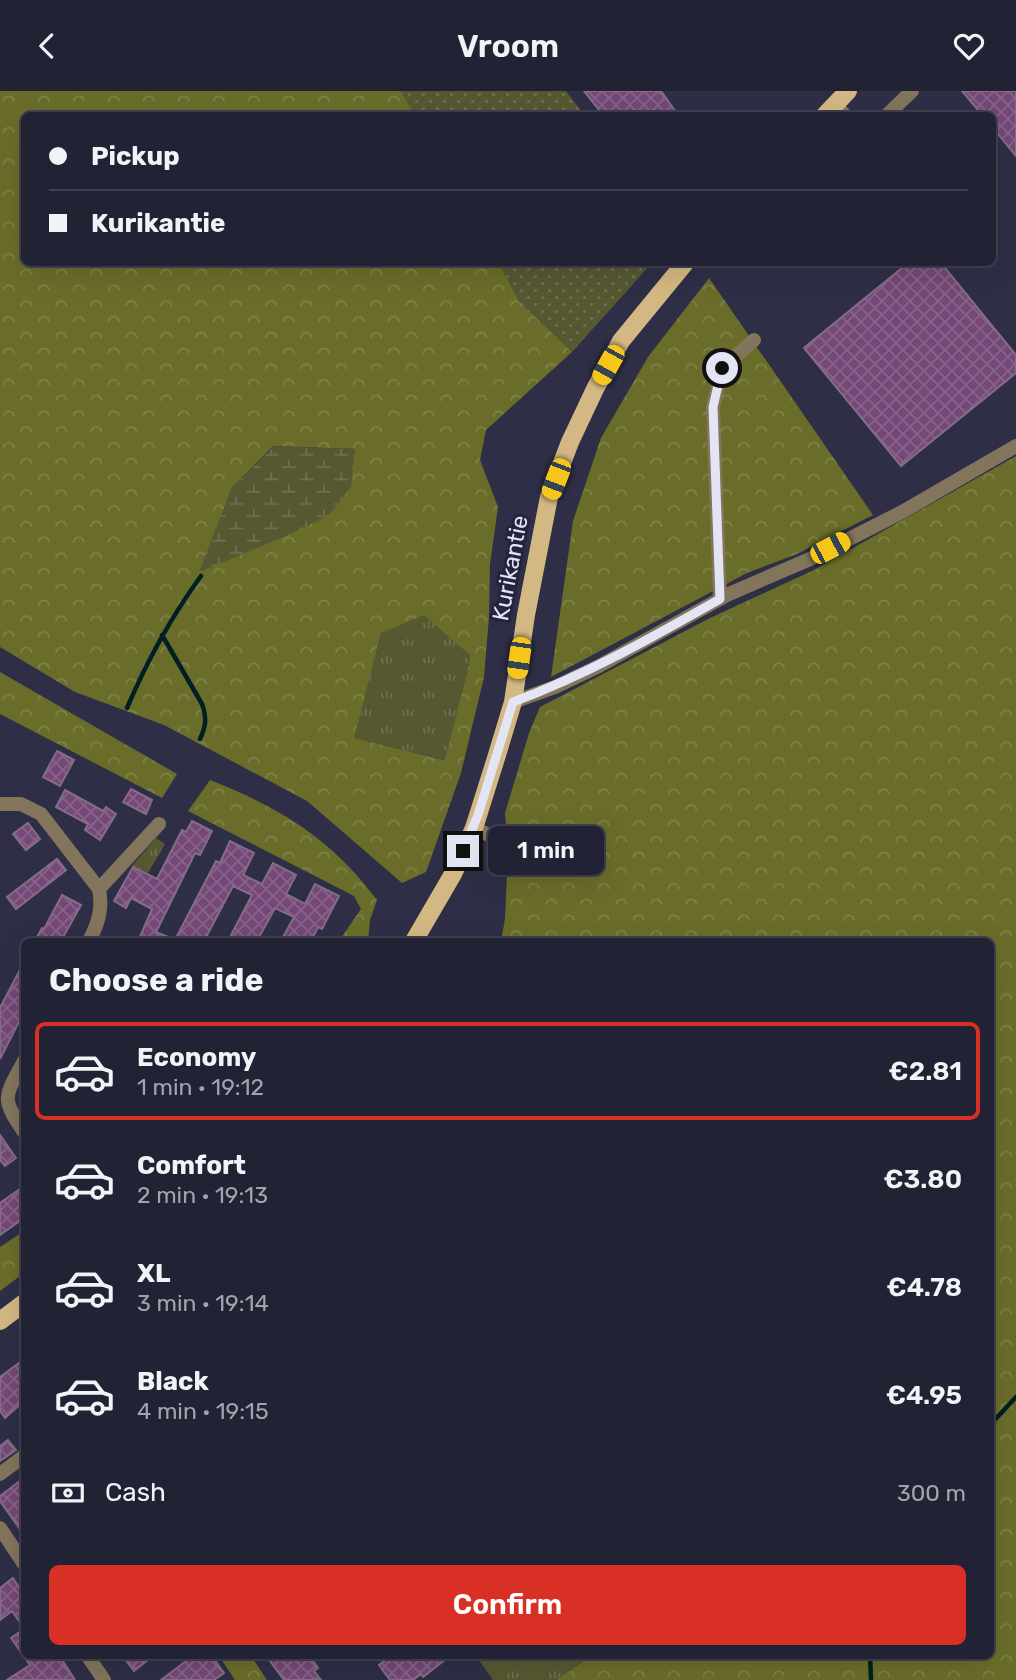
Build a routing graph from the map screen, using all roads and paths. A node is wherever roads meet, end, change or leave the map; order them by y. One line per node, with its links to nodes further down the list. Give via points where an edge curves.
1 (848, 91): 3 (main road)
2 (912, 91): 4 (street)
3 (835, 112)
4 (890, 112)
5 (682, 266): 9 (main road, Kurikantie, via 621,341 570,442 546,511)
6 (754, 340): 8 (street, via 722,368 713,407)
7 (1016, 446): 8 (street, via 902,512)
8 (720, 599): 9 (street, via 599,666)
9 (513, 702): 14 (main road, Kurikantie, via 481,831)
10 (0, 804): 12 (street, via 21,804 41,814)
11 (159, 824): 12 (street)
12 (99, 889): 13 (street, via 102,903)
13 (91, 938)
14 (416, 938)
15 (21, 1067): 16 (street, via 6,1103)
16 (21, 1127)
17 (21, 1305): 18 (main road)
18 (0, 1321)
19 (21, 1458): 20 (street)
20 (0, 1474)
21 (0, 1528): 22 (street)
22 (21, 1560)
23 (90, 1659): 24 (street)
24 (104, 1680)

